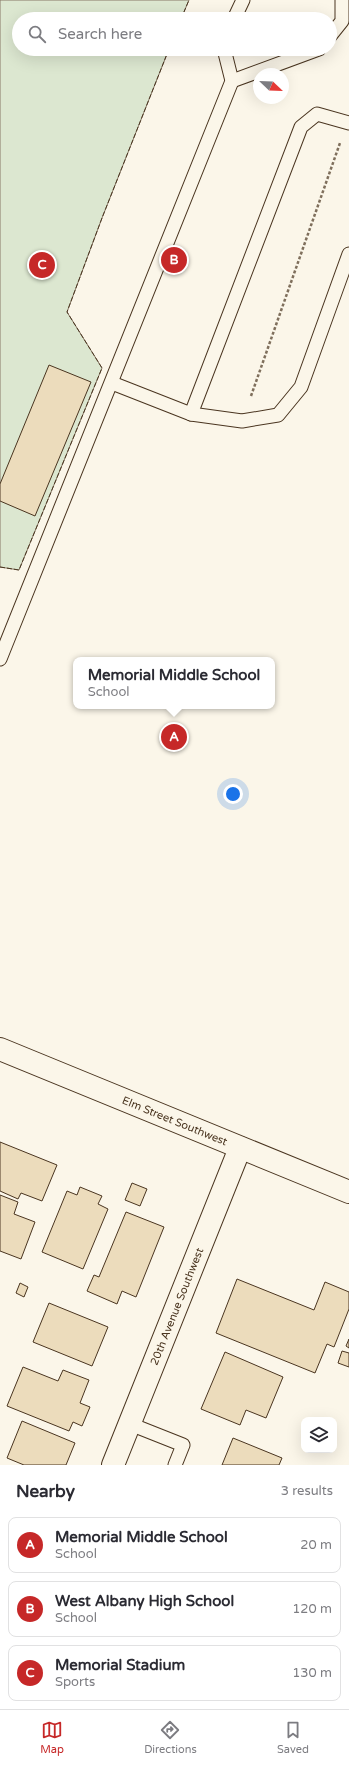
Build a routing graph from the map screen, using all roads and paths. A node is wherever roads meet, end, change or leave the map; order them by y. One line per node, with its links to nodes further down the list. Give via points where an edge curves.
1 (243, 0): 3 (lane)
2 (342, 0): 4 (lane, via 342,21)
3 (237, 12)
4 (337, 27)
5 (226, 56): 7 (lane)
6 (300, 56): 7 (lane)
7 (232, 81): 10 (lane)
8 (348, 123): 11 (lane, via 317,114 301,127); 12 (path)
9 (349, 254): 12 (lane, via 301,388 278,415)
10 (112, 383): 11 (lane); 13 (lane)
11 (191, 414): 12 (lane)
12 (242, 421)
13 (0, 659)
14 (0, 1049): 15 (street, Elm Street Southwest)
15 (240, 1148): 16 (street, Elm Street Southwest); 17 (street, 20th Avenue Southwest)
16 (349, 1192)
17 (130, 1424): 18 (street, 20th Avenue Southwest); 19 (lane, via 182,1445)
18 (113, 1465)
19 (175, 1465)

